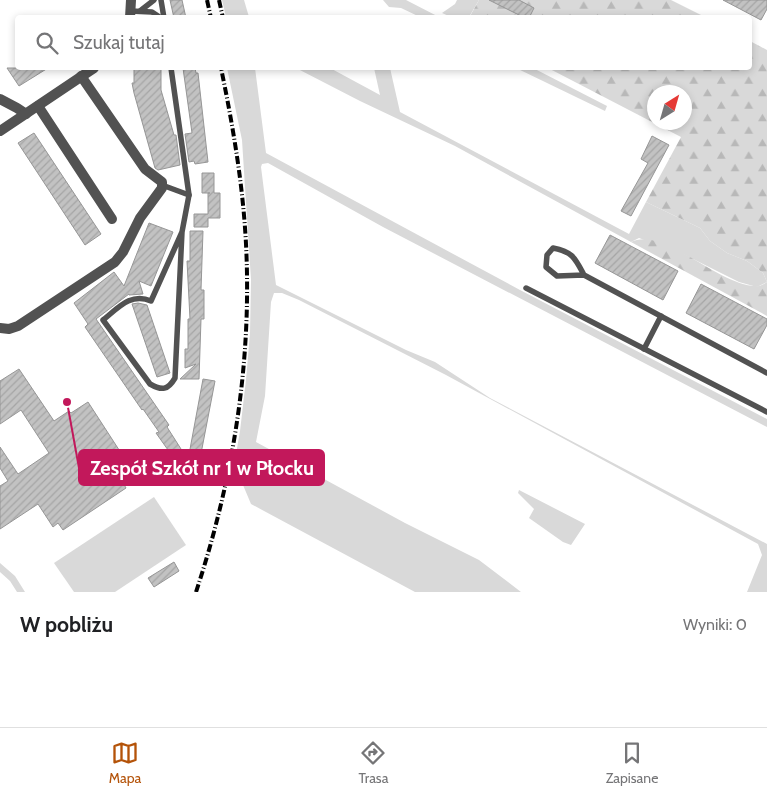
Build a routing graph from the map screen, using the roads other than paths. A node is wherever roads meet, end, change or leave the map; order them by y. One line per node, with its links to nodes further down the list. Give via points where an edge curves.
1 (154, 0): 3 (lane)
2 (161, 0): 5 (lane)
3 (133, 10): 4 (lane)
4 (157, 15)
5 (162, 15)
6 (91, 70): 8 (street)
7 (171, 70): 14 (lane)
8 (82, 76): 10 (street); 13 (street, via 145,169)
9 (0, 100): 11 (street)
10 (38, 106): 11 (street); 15 (street)
11 (26, 114): 12 (street)
12 (0, 131)
13 (162, 185): 14 (lane); 20 (street, via 115,262 18,326)
14 (188, 196): 16 (lane)
15 (112, 219)
16 (182, 232): 16 (lane, via 176,378 165,389 158,389 150,384 103,320 133,298 151,301)
17 (584, 275): 17 (lane, via 566,250 553,248 547,255 546,267 557,276); 19 (lane)
18 (526, 288): 21 (lane)
19 (661, 316): 21 (lane); 22 (lane)
20 (0, 328)
21 (644, 349): 23 (lane)
22 (767, 373)
23 (767, 412)

